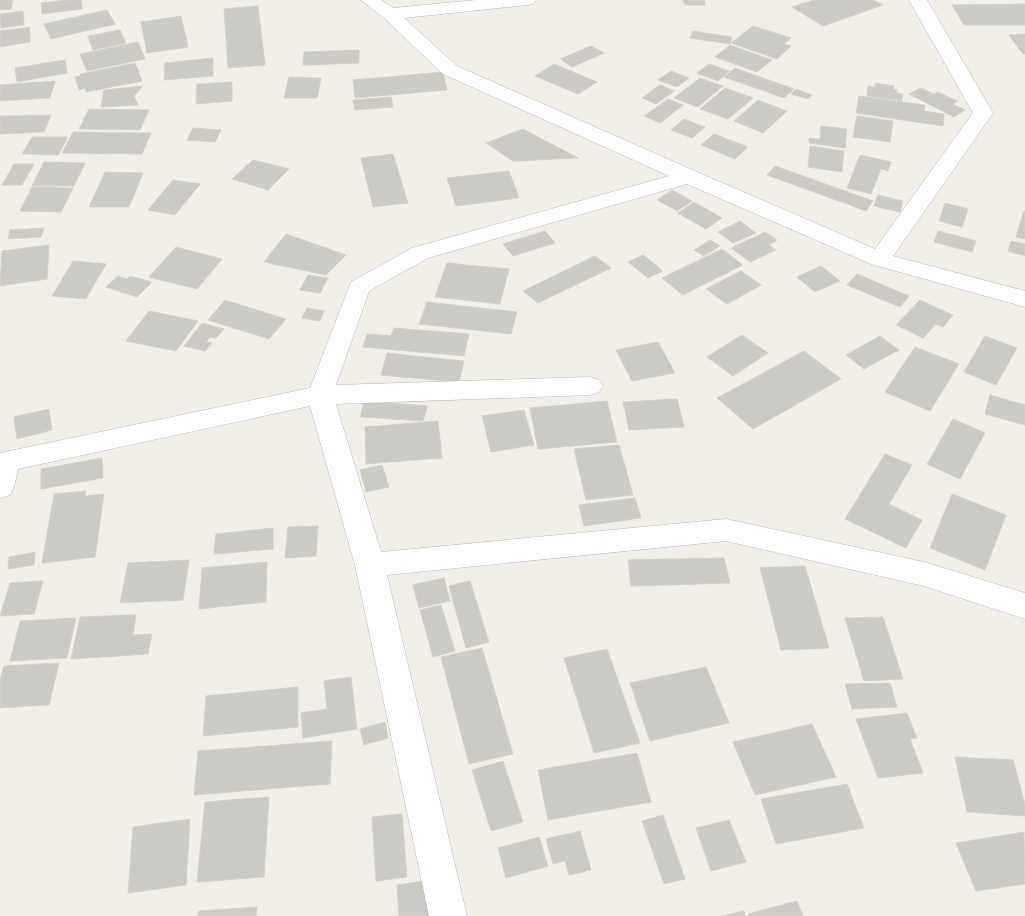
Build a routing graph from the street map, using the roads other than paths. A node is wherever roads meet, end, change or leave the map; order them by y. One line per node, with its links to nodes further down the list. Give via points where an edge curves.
1 (370, 0): 4 (street)
2 (527, 0): 4 (street)
3 (918, 0): 6 (street, via 983,113)
4 (390, 14): 5 (street, via 450,70)
5 (689, 177): 6 (street); 9 (street, via 420,253 359,287)
6 (879, 259): 7 (street)
7 (1025, 299)
8 (590, 386): 9 (street)
9 (320, 395): 10 (street); 11 (street)
10 (2, 471)
11 (370, 565): 12 (street, via 726,530 924,574); 13 (street)
12 (1025, 606)
13 (448, 916)

